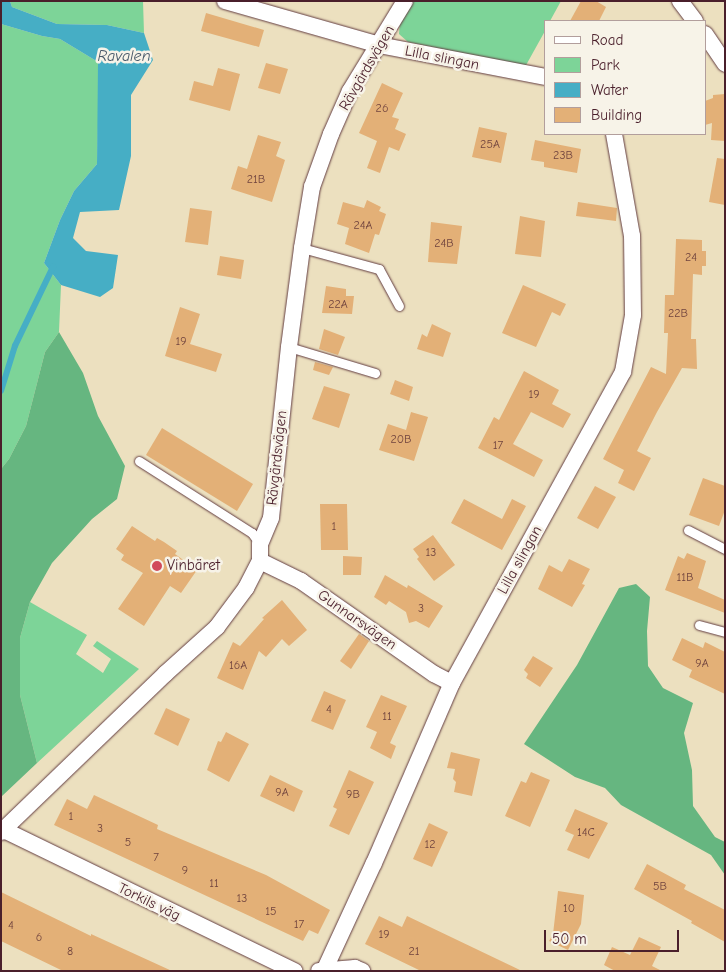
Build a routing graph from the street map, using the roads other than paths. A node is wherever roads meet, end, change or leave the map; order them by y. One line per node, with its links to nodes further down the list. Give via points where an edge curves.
1 (225, 1): 6 (street, Lilla slingan)
2 (405, 1): 6 (street, Rävgärdsvägen)
3 (683, 2): 4 (street)
4 (694, 20)
5 (706, 36): 7 (street)
6 (379, 45): 8 (street, Lilla slingan); 10 (street, Rävgärdsvägen, via 350,92 331,134 312,187)
7 (725, 64)
8 (544, 77)
9 (614, 135): 21 (street, Lilla slingan, via 632,236 634,315 623,372)
10 (302, 248): 11 (lane, via 379,269); 12 (street, Rävgärdsvägen)
11 (399, 306)
12 (289, 347): 13 (lane); 16 (street, Rävgärdsvägen, via 271,518)
13 (376, 373)
14 (140, 461): 16 (lane, via 252,533)
15 (688, 530): 17 (lane)
16 (260, 544): 18 (street, Rävgärdsvägen)
17 (725, 548)
18 (260, 561): 21 (street, Gunnarsvägen, via 301,581 434,674); 22 (street, Rävgärdsvägen, via 246,588 217,627)
19 (699, 625): 20 (lane)
20 (725, 632)
21 (452, 683): 23 (street, Lilla slingan, via 374,864)
22 (2, 831): 24 (street, Torkils väg)
23 (323, 970): 25 (street, via 356,968)
24 (295, 971)
25 (362, 971)

